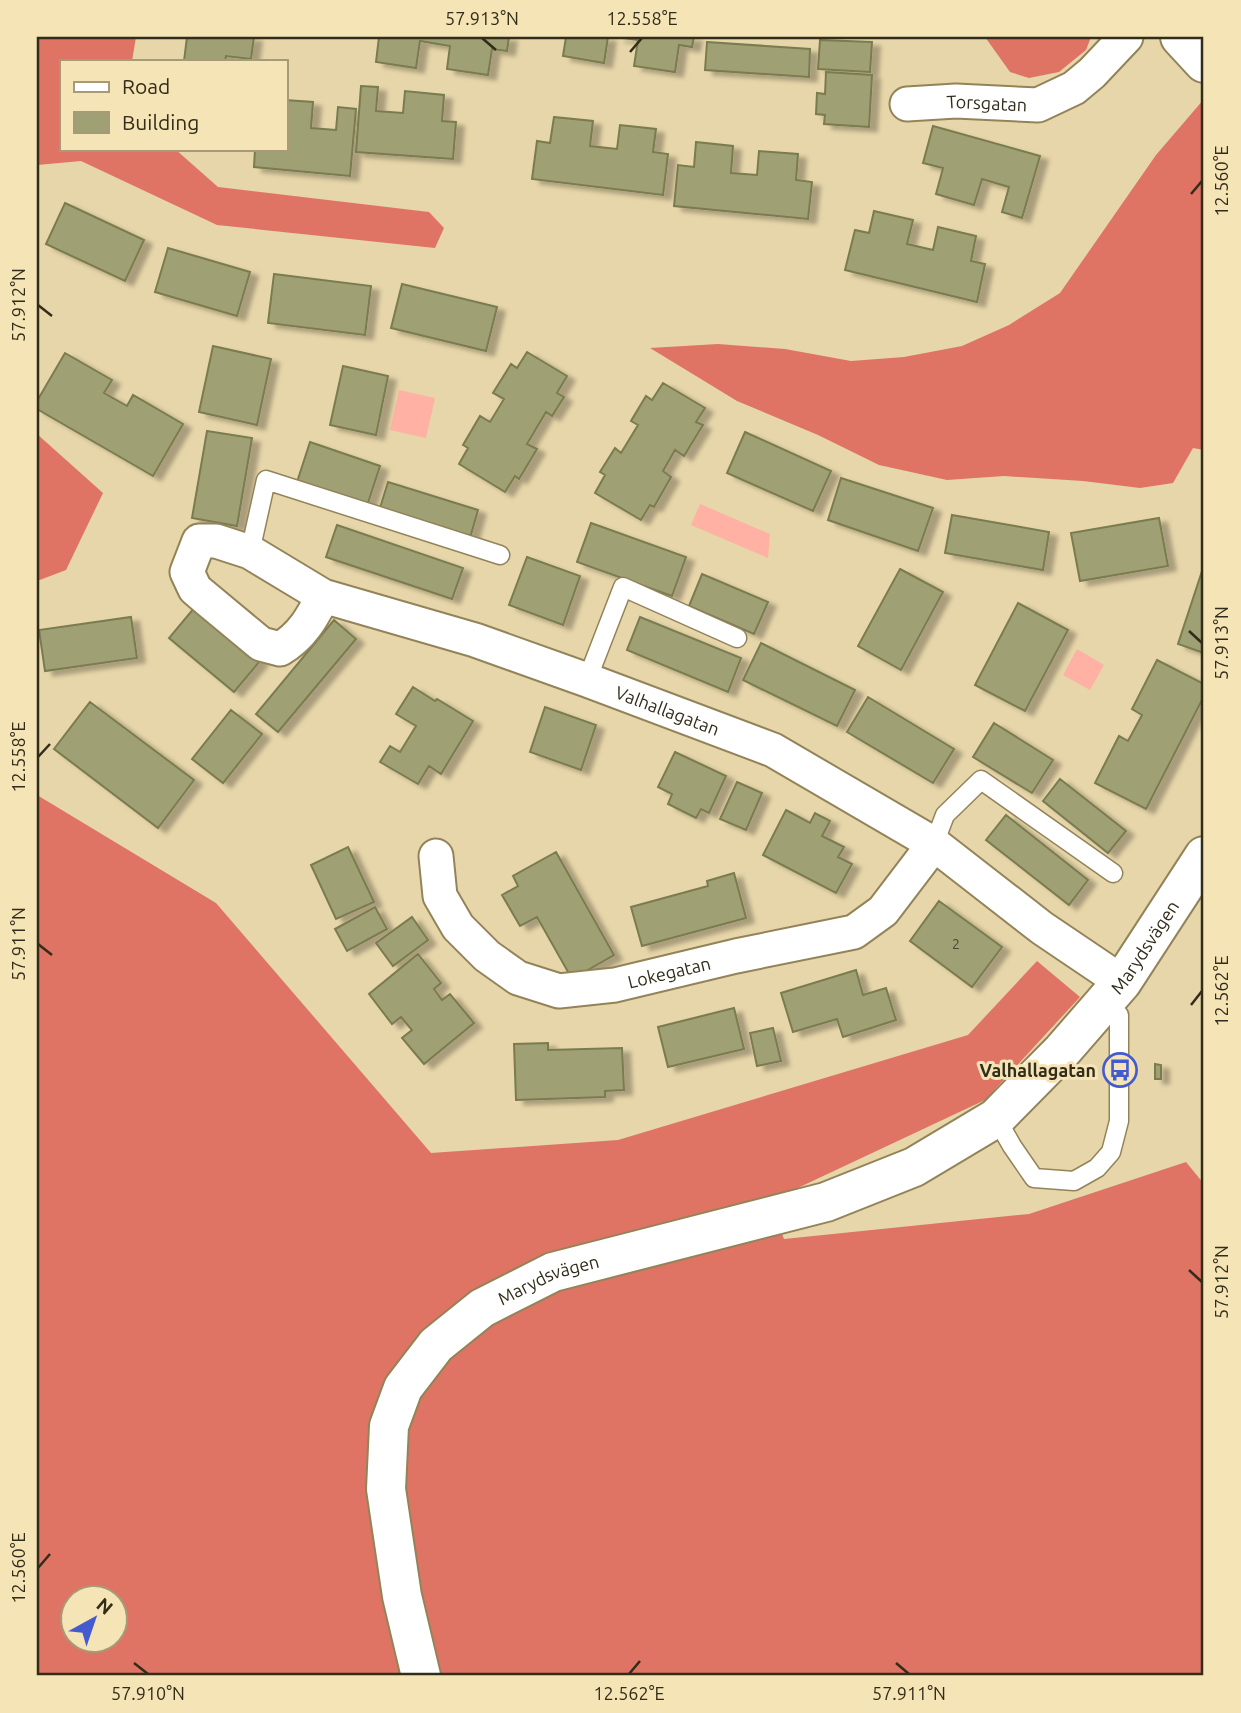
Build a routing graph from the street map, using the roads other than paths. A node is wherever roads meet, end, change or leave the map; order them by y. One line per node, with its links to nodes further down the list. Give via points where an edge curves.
1 (1126, 37): 4 (street, Torsgatan, via 1074,88 1038,105)
2 (1180, 37): 3 (street)
3 (1204, 63)
4 (907, 104)
5 (250, 552): 6 (lane, via 267,480); 7 (street, Valhallagatan); 7 (street, Valhallagatan, via 216,541 198,541 187,572 195,589 261,643 280,649 293,641)
6 (500, 555)
7 (323, 596): 9 (street, Valhallagatan, via 475,640)
8 (737, 638): 9 (lane, via 623,587)
9 (587, 680): 10 (street, Valhallagatan, via 773,750)
10 (934, 844): 11 (street, Lokegatan, via 883,911 854,932 615,985 558,991 518,978 458,928 440,896); 13 (lane, via 945,815 981,780); 14 (street, Valhallagatan, via 1042,928)
11 (436, 856)
12 (1204, 856): 14 (street, Marydsvägen)
13 (1113, 873)
14 (1113, 992): 15 (street, Marydsvägen); 15 (lane, Marydsvägen, via 1119,1015 1119,1121 1111,1152 1097,1168 1074,1181 1034,1178)
15 (996, 1118): 16 (street, Marydsvägen, via 914,1167 826,1202 554,1272 482,1308 436,1345 403,1388 388,1426 386,1489 402,1596)
16 (421, 1676)

